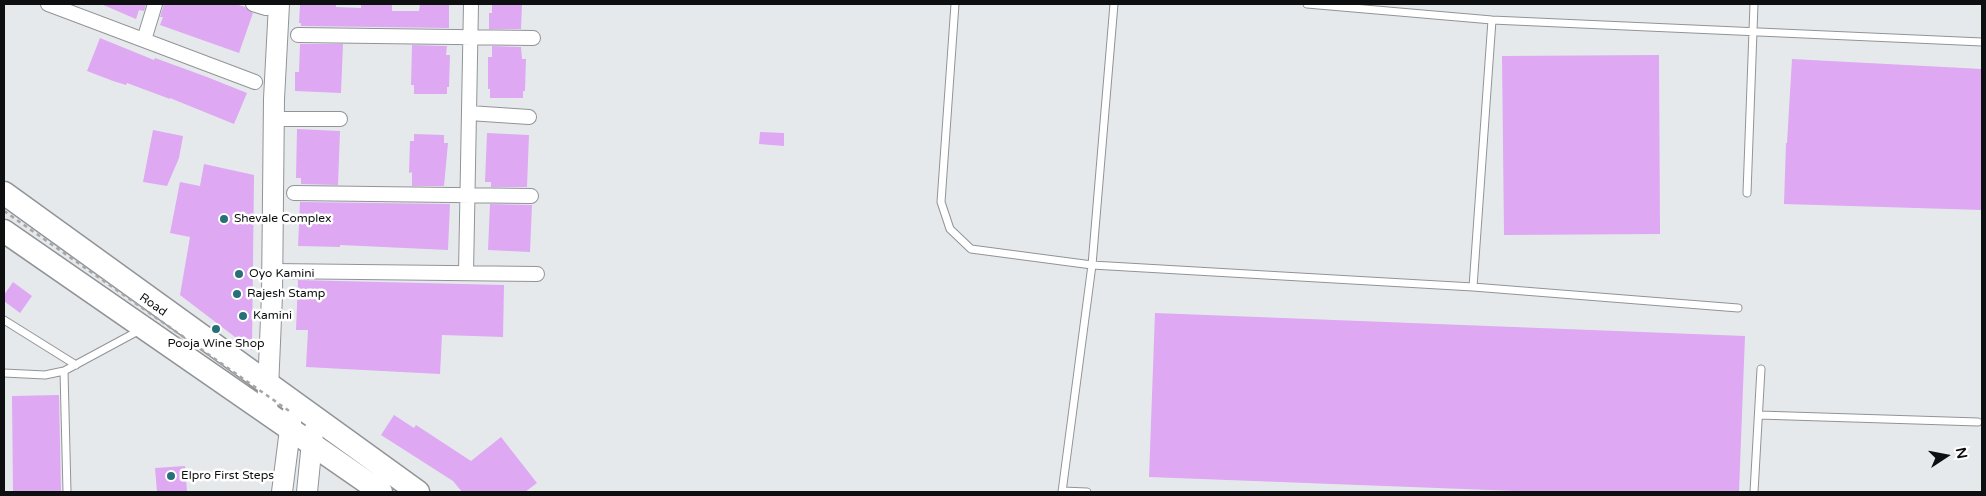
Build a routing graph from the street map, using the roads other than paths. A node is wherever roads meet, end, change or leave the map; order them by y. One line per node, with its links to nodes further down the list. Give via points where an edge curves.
1 (48, 4): 10 (street)
2 (156, 4): 16 (street)
3 (470, 4): 14 (street)
4 (955, 4): 29 (lane, via 941,202 950,229 971,249)
5 (1114, 4): 29 (lane)
6 (1307, 4): 9 (lane)
7 (1754, 4): 12 (lane)
8 (266, 5): 21 (street)
9 (1390, 7): 11 (lane)
10 (79, 9): 16 (street)
11 (1492, 20): 12 (lane); 33 (lane)
12 (1753, 32): 17 (lane); 25 (lane)
13 (298, 35): 14 (street)
14 (470, 38): 15 (street); 19 (street)
15 (533, 38)
16 (144, 40): 18 (street)
17 (1982, 42)
18 (255, 82)
19 (469, 113): 20 (street); 26 (street)
20 (529, 118)
21 (274, 119): 22 (street); 30 (street)
22 (340, 119)
23 (4, 193): 41 (main road)
24 (294, 193): 26 (street)
25 (1747, 193)
26 (468, 196): 27 (street); 31 (street)
27 (531, 196)
28 (4, 231): 36 (main road)
29 (1092, 265): 33 (lane); 53 (lane)
30 (272, 271): 31 (street); 41 (street)
31 (466, 273): 32 (street)
32 (537, 274)
33 (1473, 287): 34 (lane)
34 (1738, 308)
35 (4, 320): 37 (lane)
36 (143, 328): 37 (lane); 42 (main road)
37 (76, 365): 39 (lane)
38 (1761, 370): 44 (lane)
39 (64, 371): 40 (lane, via 45,375); 48 (lane)
40 (4, 373)
41 (269, 383): 42 (street); 43 (main road)
42 (267, 412): 43 (main road)
43 (292, 415): 45 (main road); 47 (main road); 49 (street)
44 (1759, 416): 46 (lane); 55 (lane)
45 (315, 417): 47 (street); 52 (main road)
46 (1978, 422)
47 (312, 445): 50 (street); 51 (main road)
48 (67, 492)
49 (282, 492)
50 (307, 492)
51 (381, 492)
52 (418, 492)
53 (1062, 492): 54 (lane)
54 (1087, 492)
55 (1754, 492)

